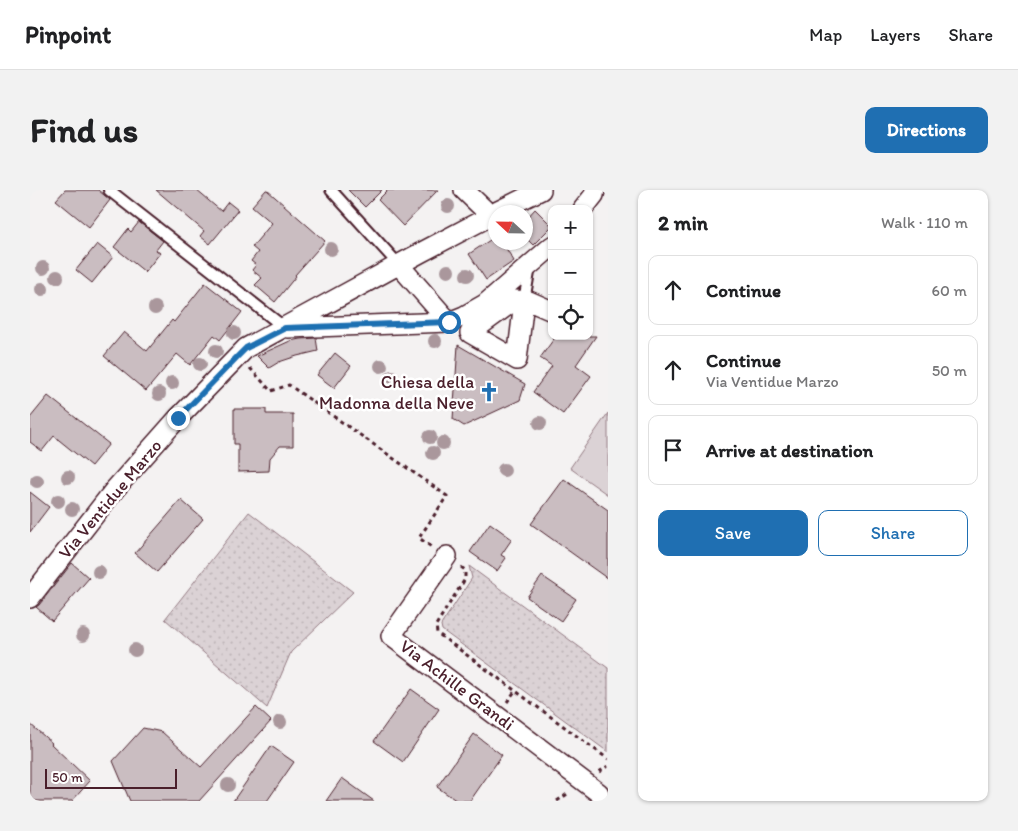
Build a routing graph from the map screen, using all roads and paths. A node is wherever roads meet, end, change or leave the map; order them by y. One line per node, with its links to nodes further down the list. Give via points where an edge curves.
1 (109, 190): 16 (lane)
2 (331, 190): 12 (lane)
3 (464, 190): 8 (street)
4 (541, 190): 6 (street, Via Ventidue Marzo)
5 (595, 190): 7 (street)
6 (512, 205)
7 (586, 205)
8 (488, 209)
9 (488, 217): 12 (street, Via Ventidue Marzo)
10 (548, 249): 11 (street)
11 (530, 264): 13 (lane); 15 (street, via 486,304)
12 (399, 265): 15 (street); 16 (street, Via Ventidue Marzo)
13 (524, 301): 14 (street)
14 (548, 309)
15 (449, 322): 16 (street)
16 (285, 328): 18 (street, Via Ventidue Marzo, via 246,348 178,418 114,489)
17 (447, 556): 19 (street, Via Achille Grandi, via 391,636)
18 (30, 598)
19 (598, 794)

